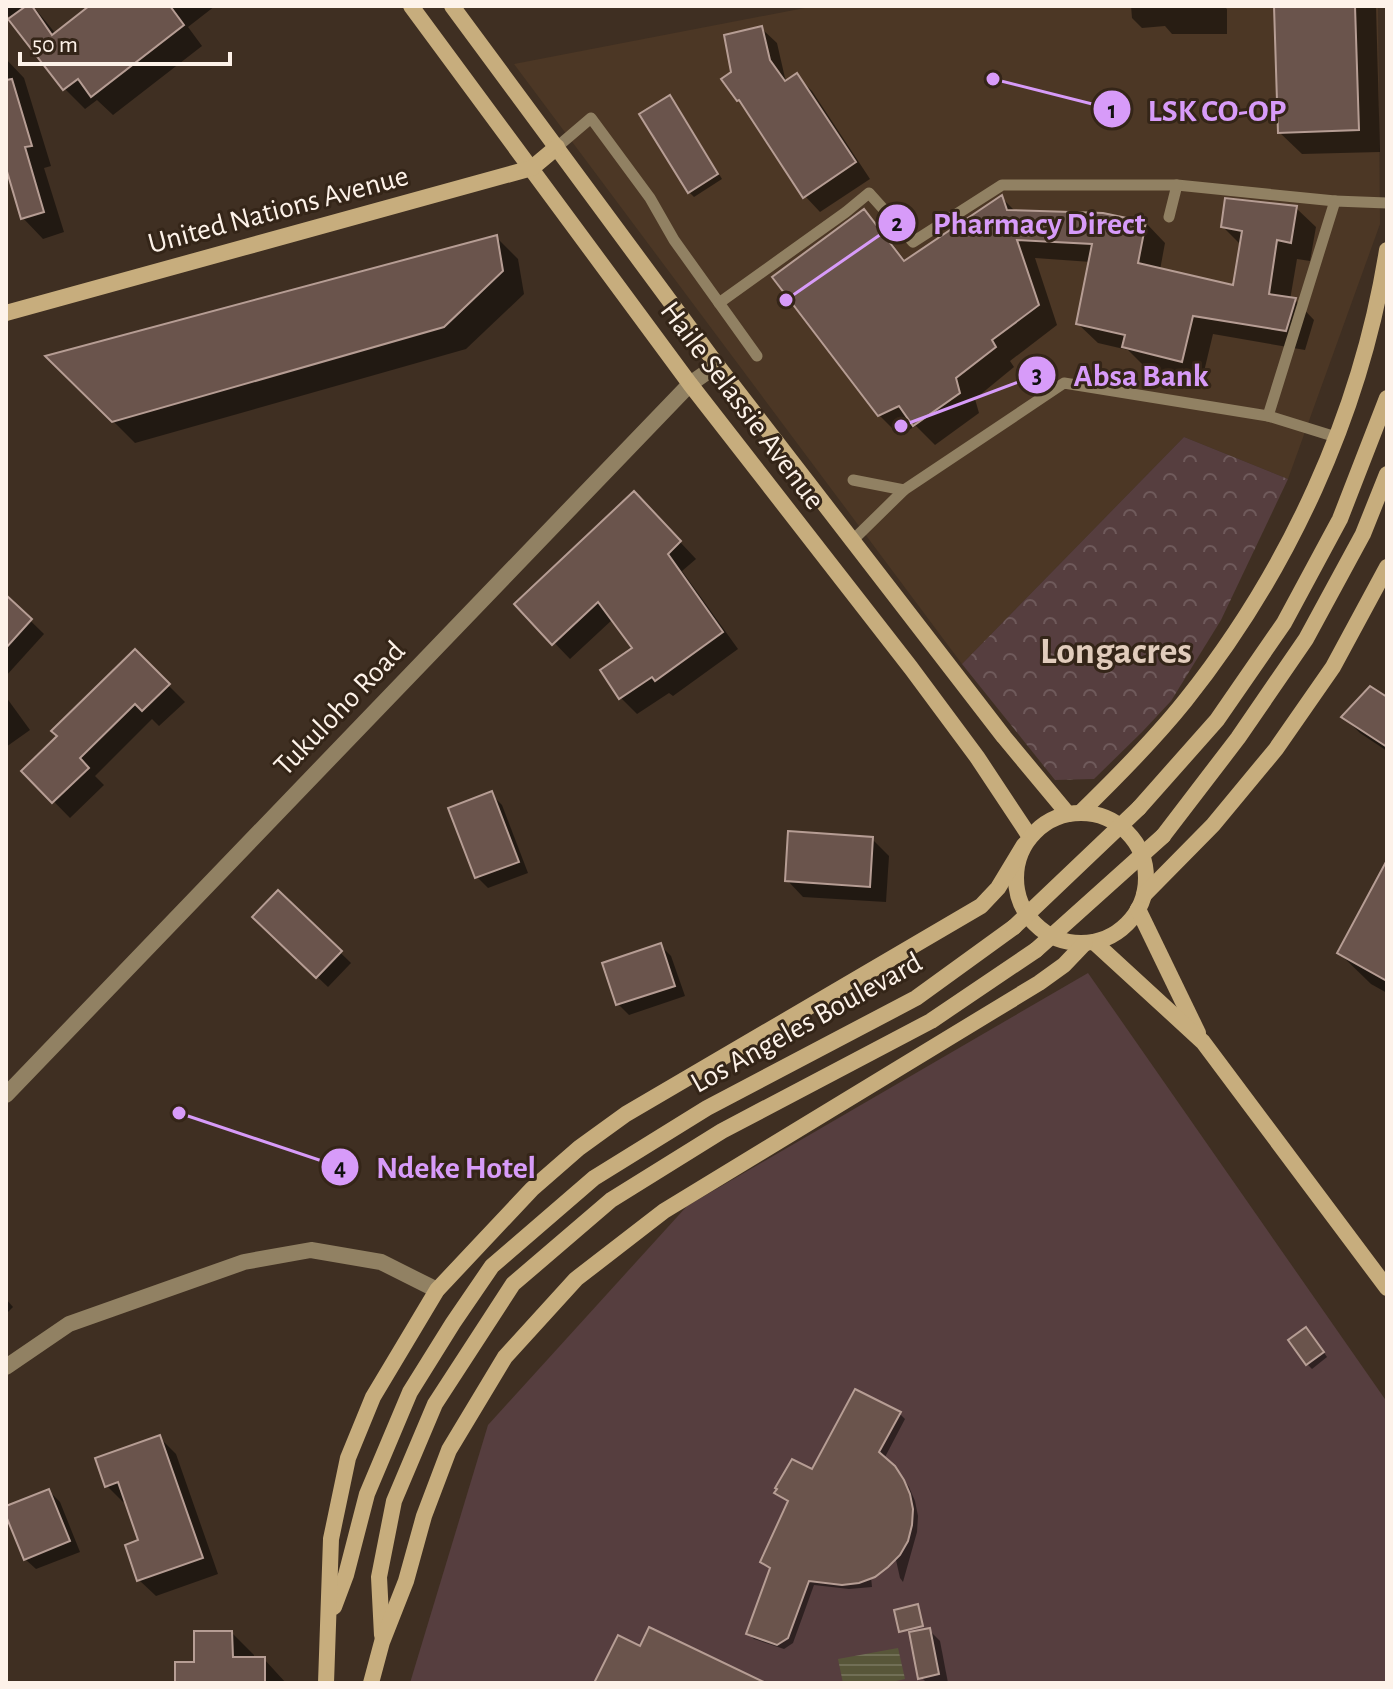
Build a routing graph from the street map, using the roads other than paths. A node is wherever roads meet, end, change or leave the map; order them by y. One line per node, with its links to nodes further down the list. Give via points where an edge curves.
1 (411, 6): 4 (main road, Haile Selassie Avenue)
2 (452, 6): 3 (main road, Haile Selassie Avenue)
3 (557, 147): 4 (main road, United Nations Avenue); 10 (lane, via 591,118); 13 (main road, Haile Selassie Avenue)
4 (532, 168): 11 (main road, United Nations Avenue); 14 (main road, Haile Selassie Avenue)
5 (1177, 185): 6 (lane); 8 (lane); 10 (lane, via 1002,185 913,242 869,193)
6 (1335, 201): 7 (lane); 16 (lane)
7 (1387, 203)
8 (1169, 217)
9 (1387, 250): 17 (main road, via 1362,361)
10 (719, 303): 12 (lane)
11 (6, 313)
12 (757, 356)
13 (717, 365): 14 (street, Tukuloho Road); 21 (main road, Haile Selassie Avenue)
14 (690, 384): 24 (main road, Haile Selassie Avenue, via 977,757); 28 (street, Tukuloho Road)
15 (1387, 398): 32 (main road, Los Angeles Boulevard, bridge, via 1340,519 1284,623 1217,720 1139,808 1014,927 916,998 707,1108 594,1178 492,1266 410,1392 367,1494 346,1575)
16 (1268, 416): 17 (lane); 20 (lane, via 1064,383)
17 (1336, 437): 23 (main road, via 1306,508 1230,640 1145,748)
18 (1387, 474): 33 (main road, Los Angeles Boulevard, bridge, via 1363,534 1306,639 1163,836 1036,950 931,1021 722,1131 611,1200 513,1284 435,1404 394,1501 379,1577)
19 (853, 480): 20 (lane)
20 (904, 490): 21 (lane)
21 (853, 540): 23 (main road, Haile Selassie Avenue, via 1004,737)
22 (1387, 567): 25 (main road, via 1333,667 1276,749)
23 (1074, 814): 24 (main road, via 1043,825); 25 (main road, via 1095,814 1132,838 1146,880)
24 (1027, 841): 26 (main road, via 1016,879 1025,913 1051,936); 30 (main road, Los Angeles Boulevard, via 981,906 626,1114 579,1148 532,1189)
25 (1141, 902): 26 (main road, via 1119,930); 27 (main road)
26 (1090, 942): 27 (main road); 33 (main road, Los Angeles Boulevard, via 982,1020 664,1211 576,1279 505,1357 449,1450)
27 (1203, 1042): 29 (main road)
28 (6, 1095)
29 (1387, 1288)
30 (437, 1290): 31 (street, via 381,1262 311,1250 271,1257 69,1324); 32 (main road, Los Angeles Boulevard, via 373,1397 348,1458 331,1539)
31 (6, 1367)
32 (328, 1619): 34 (main road, Los Angeles Boulevard)
33 (382, 1642): 35 (main road, Los Angeles Boulevard)
34 (326, 1683)
35 (371, 1683)

